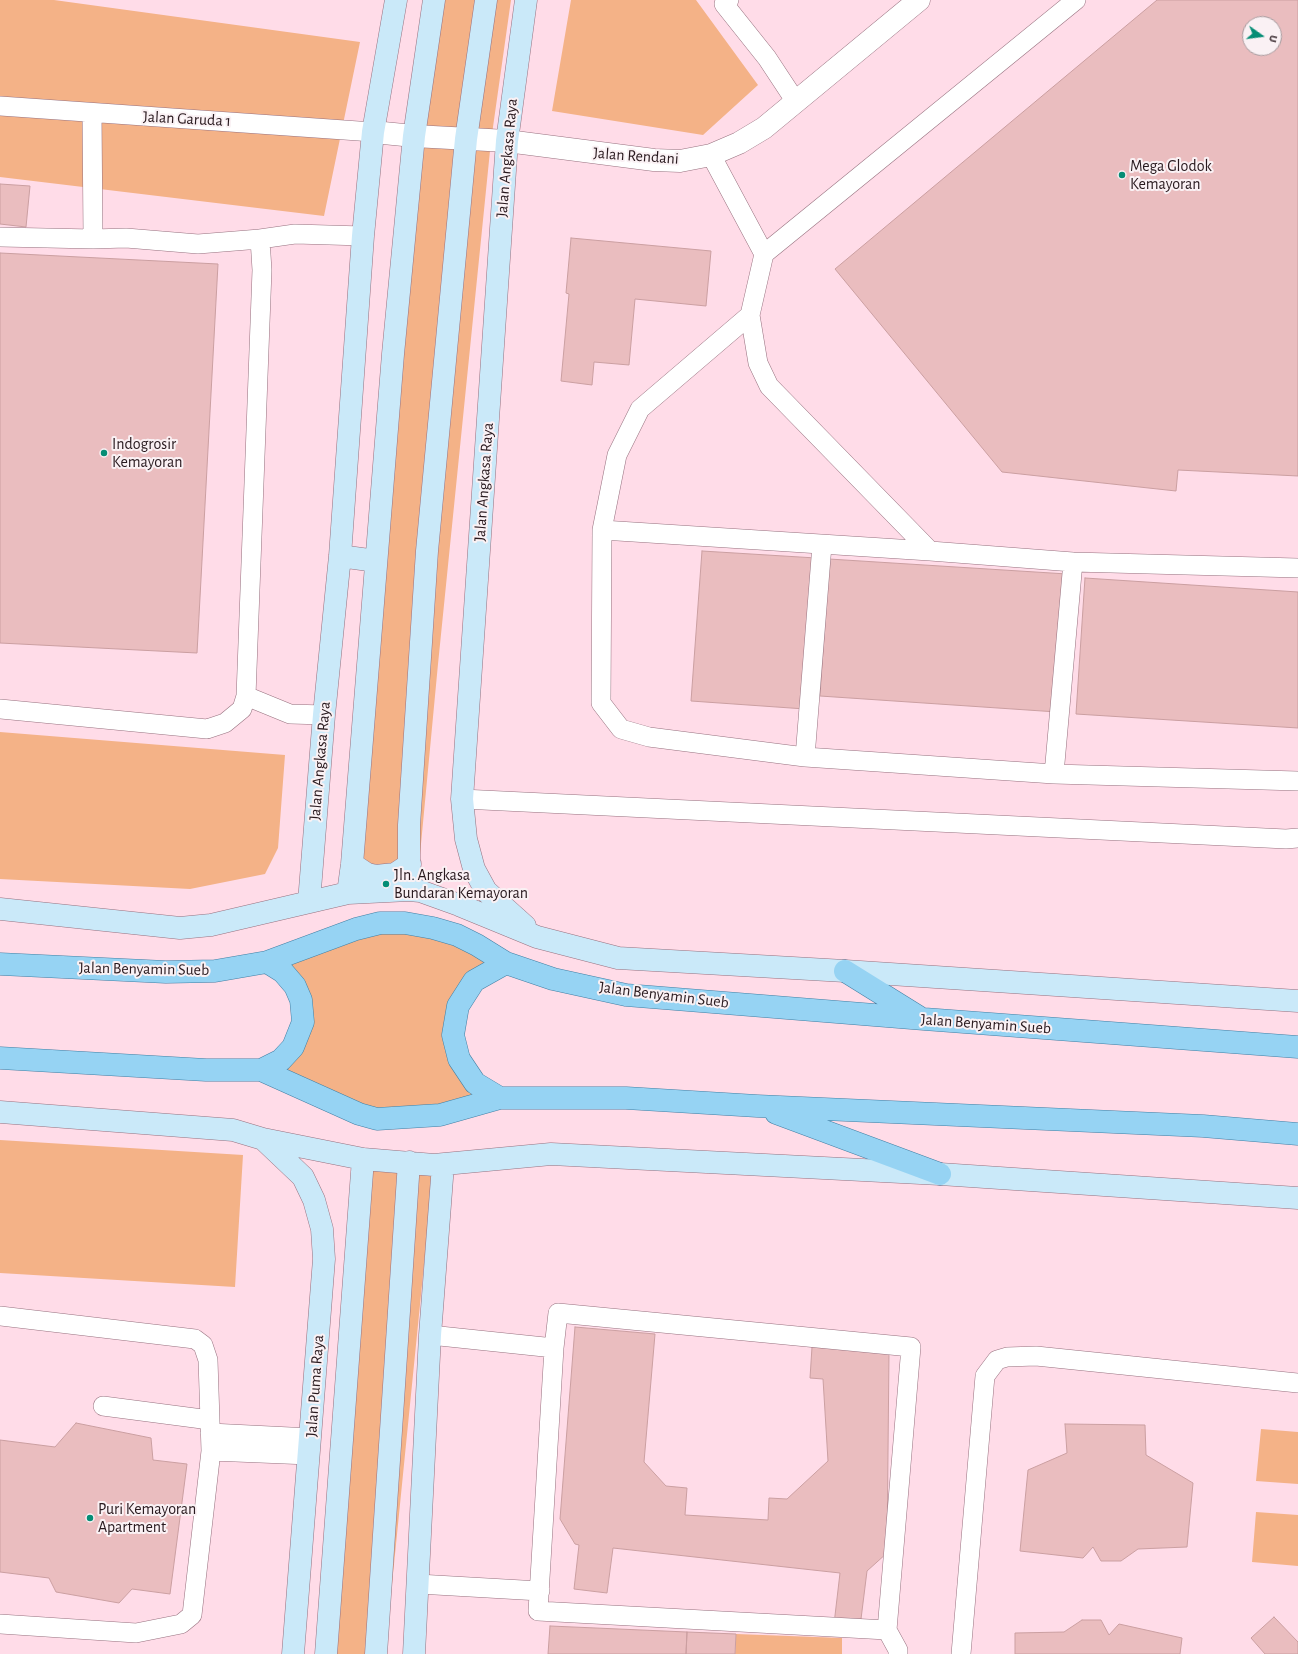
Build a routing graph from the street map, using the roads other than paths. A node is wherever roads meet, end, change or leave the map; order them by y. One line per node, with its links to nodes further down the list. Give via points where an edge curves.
1 (396, 0): 11 (main road, Jalan Angkasa Raya)
2 (434, 0): 12 (main road)
3 (486, 0): 13 (main road)
4 (526, 0): 14 (main road, Jalan Angkasa Raya)
5 (919, 0): 8 (street, Jalan Rendani)
6 (1076, 0): 20 (lane)
7 (724, 1): 8 (lane)
8 (796, 102): 15 (street, Jalan Rendani, via 764,128 739,143)
9 (0, 106): 10 (lane, Jalan Garuda 1)
10 (92, 113): 11 (lane, Jalan Garuda 1); 18 (lane)
11 (373, 132): 12 (street, Jalan Rendani); 16 (main road, Jalan Angkasa Raya)
12 (414, 136): 13 (street, Jalan Rendani); 26 (main road)
13 (466, 139): 14 (street, Jalan Rendani); 38 (main road, via 427,551 409,825)
14 (507, 141): 15 (street, Jalan Rendani, via 654,160 680,161); 35 (main road, Jalan Angkasa Raya)
15 (710, 155): 20 (lane)
16 (363, 236): 19 (lane, via 295,234); 25 (main road, Jalan Angkasa Raya)
17 (0, 237): 18 (lane)
18 (93, 239): 19 (lane, via 126,238 198,244)
19 (260, 239): 29 (lane, via 262,270)
20 (764, 254): 21 (lane)
21 (750, 315): 22 (lane, via 640,409 617,455); 24 (lane, via 758,363 769,386)
22 (602, 530): 23 (lane); 32 (lane, via 601,703 621,729 649,737)
23 (822, 545): 24 (lane); 32 (lane)
24 (930, 551): 27 (lane)
25 (340, 556): 26 (main road); 31 (main road, Jalan Angkasa Raya)
26 (376, 561): 37 (main road)
27 (1074, 562): 28 (lane); 33 (lane)
28 (1298, 568)
29 (246, 696): 30 (lane, via 242,709 225,723 207,728); 31 (lane, via 290,714)
30 (0, 709)
31 (324, 715): 41 (main road, Jalan Angkasa Raya)
32 (805, 757): 33 (lane)
33 (1054, 774): 34 (lane)
34 (1298, 781)
35 (462, 799): 36 (lane); 43 (main road, Jalan Angkasa Raya, via 466,839 474,869 486,891)
36 (1298, 838)
37 (352, 864): 38 (main road, via 367,874 376,876 395,874); 40 (main road)
38 (410, 864): 39 (main road)
39 (409, 890): 40 (main road, Jalan Benyamin Sueb); 43 (main road, Jalan Benyamin Sueb, via 420,891 459,905)
40 (348, 893): 41 (main road, Jalan Benyamin Sueb)
41 (308, 902): 42 (main road, Jalan Benyamin Sueb, via 211,925 180,928)
42 (0, 909)
43 (538, 937): 47 (main road, Jalan Benyamin Sueb, via 618,958)
44 (267, 962): 45 (main road, Jalan Benyamin Sueb, via 216,971 166,972); 46 (main road, Jalan Benyamin Sueb, via 356,929 380,923 405,923 457,935); 52 (main road, via 283,972 295,986 301,1000 302,1022 293,1047 281,1060)
45 (0, 964)
46 (506, 964): 49 (main road, Jalan Benyamin Sueb, via 553,979 626,995); 53 (main road, via 474,981 458,1006 453,1035 459,1059 475,1083)
47 (845, 971): 48 (main road, Jalan Benyamin Sueb); 49 (main road)
48 (1298, 1001)
49 (924, 1020): 50 (main road, Jalan Benyamin Sueb)
50 (1298, 1047)
51 (0, 1058): 52 (main road, via 206,1070)
52 (261, 1070): 53 (main road, via 359,1114 377,1119 440,1115)
53 (500, 1098): 54 (main road, via 626,1098)
54 (757, 1106): 56 (main road, via 1203,1126); 61 (main road)
55 (0, 1112): 57 (main road, via 233,1130)
56 (1298, 1134)
57 (263, 1139): 58 (main road); 69 (main road, Jalan Puma Raya, via 303,1176 314,1200 322,1229 324,1259)
58 (363, 1160): 59 (main road); 75 (main road, Jalan Puma Raya)
59 (409, 1162): 60 (main road); 76 (main road)
60 (443, 1166): 61 (main road, via 551,1154); 64 (main road)
61 (940, 1174): 62 (main road)
62 (1298, 1198)
63 (0, 1316): 68 (lane, via 195,1339 203,1345 208,1360)
64 (430, 1336): 65 (lane); 70 (main road)
65 (554, 1348): 71 (lane); 73 (lane, via 558,1313 911,1347)
66 (1298, 1384): 79 (lane, via 1036,1356 997,1360 985,1376)
67 (103, 1406): 68 (lane)
68 (210, 1434): 69 (lane); 72 (lane, via 192,1615 181,1624 136,1633)
69 (310, 1446): 74 (main road, Jalan Puma Raya)
70 (418, 1584): 71 (lane); 77 (main road)
71 (540, 1591): 73 (lane, via 538,1611)
72 (0, 1624)
73 (887, 1630): 78 (lane)
74 (293, 1654)
75 (326, 1654)
76 (376, 1654)
77 (414, 1654)
78 (898, 1654)
79 (962, 1654)

